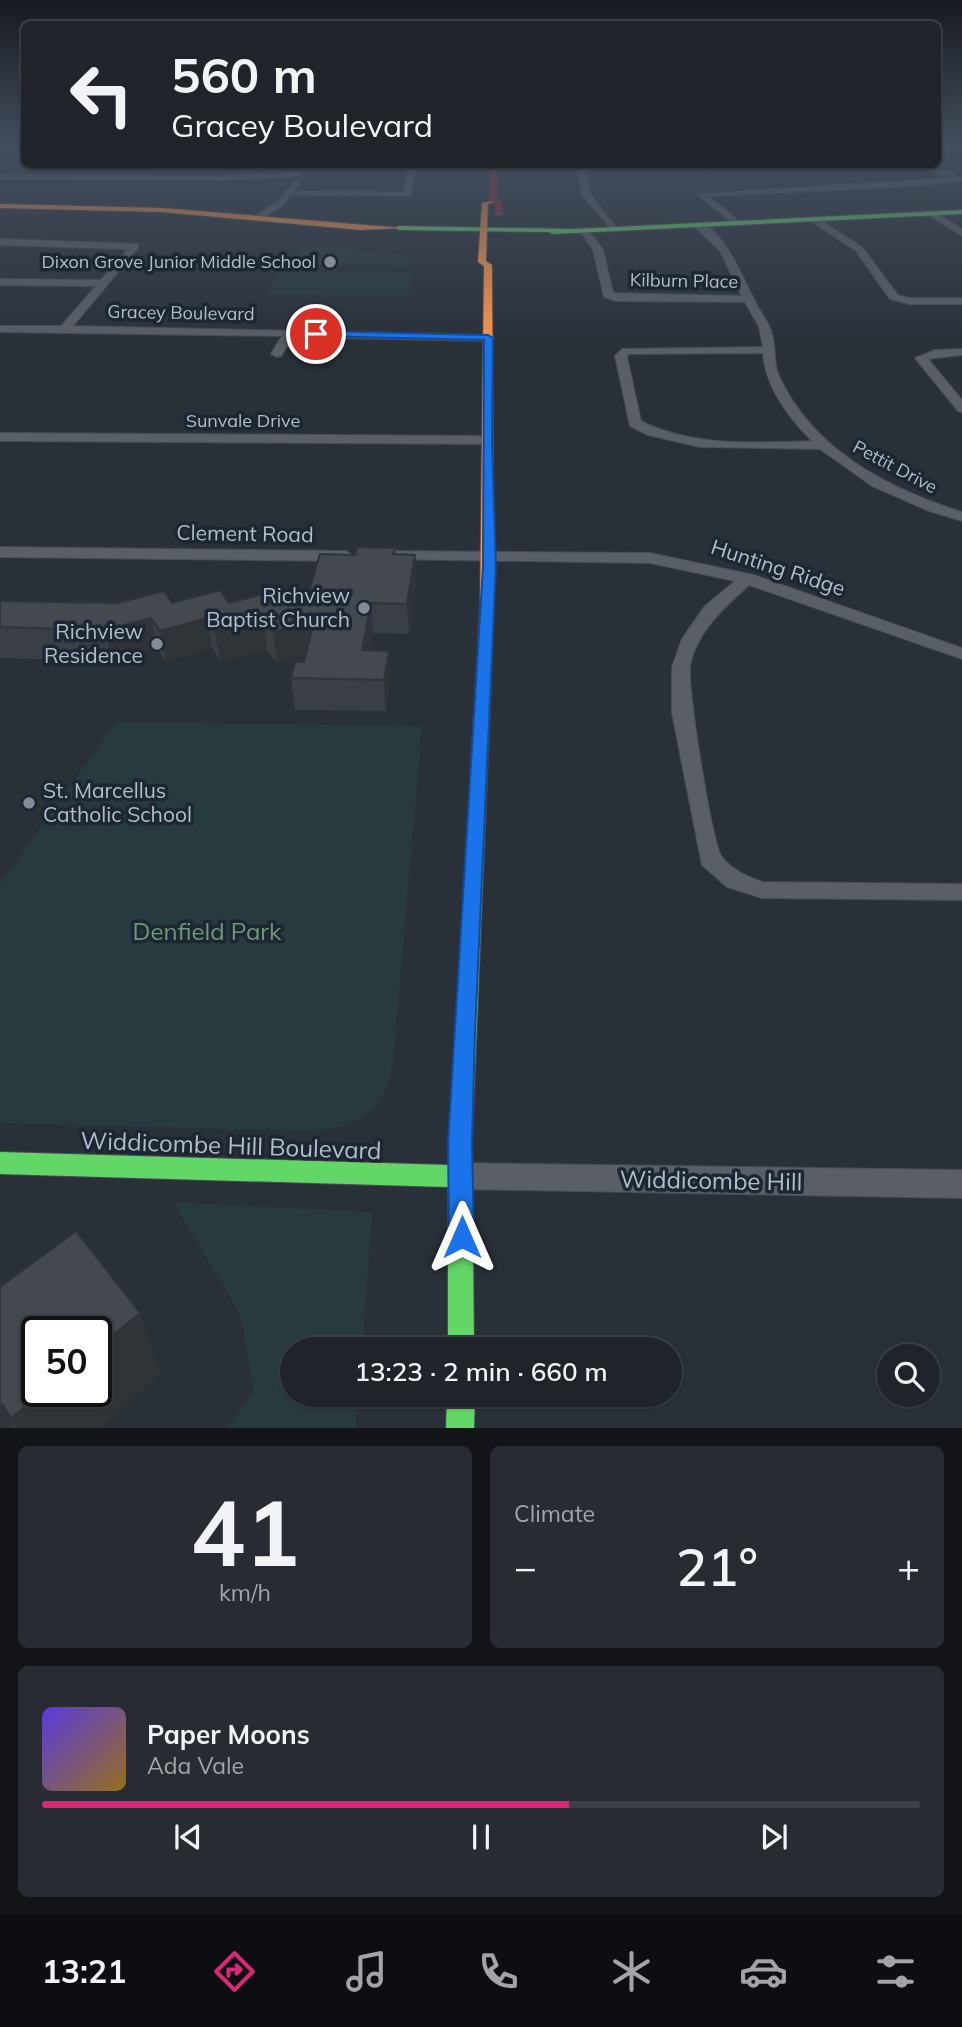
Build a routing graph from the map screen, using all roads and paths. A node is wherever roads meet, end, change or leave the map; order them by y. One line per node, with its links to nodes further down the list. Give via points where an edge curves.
1 (191, 214): 8 (main road)
2 (264, 214): 8 (street)
3 (487, 214): 13 (main road)
4 (602, 214): 12 (street)
5 (725, 214): 10 (street)
6 (919, 214): 9 (main road)
7 (932, 214): 15 (street)
8 (255, 219): 13 (main road, via 394,229)
9 (814, 219): 10 (main road); 20 (street, via 859,249 894,297)
10 (736, 223): 11 (main road)
11 (698, 225): 12 (main road); 19 (street, Pettit Drive, via 731,258)
12 (615, 229): 14 (main road)
13 (491, 230): 14 (main road); 25 (main road, via 499,261 488,265)
14 (578, 230): 19 (street, Kilburn Place, via 598,250 608,295)
15 (962, 233)
16 (0, 242): 18 (street, via 135,246)
17 (0, 282): 18 (street)
18 (104, 283): 22 (street)
19 (748, 299): 27 (street, Pettit Drive, via 767,333)
20 (962, 302)
21 (0, 329): 22 (street, Gracey Boulevard)
22 (64, 329): 23 (street, Gracey Boulevard)
23 (139, 330): 24 (street, Gracey Boulevard); 26 (street)
24 (290, 332): 25 (street, Gracey Boulevard); 29 (street)
25 (488, 338): 32 (main road)
26 (130, 342)
27 (768, 350): 33 (street, Pettit Drive, via 771,373 779,387 804,428); 33 (street, via 625,351 621,356 635,423 648,432 723,444)
28 (962, 352): 30 (street, via 921,358)
29 (277, 354)
30 (962, 408)
31 (0, 438): 32 (street, Sunvale Drive)
32 (486, 440): 36 (main road)
33 (825, 445): 34 (street, Pettit Drive, via 894,490)
34 (962, 517)
35 (0, 552): 36 (street, Clement Road)
36 (489, 556): 37 (street, Hunting Ridge, via 650,558); 41 (main road)
37 (748, 578): 38 (street, Hunting Ridge); 39 (street, via 710,611 691,639 681,667 682,713 710,859 736,881 762,890)
38 (962, 654)
39 (962, 891)
40 (0, 1163): 41 (main road, Widdicombe Hill Boulevard)
41 (461, 1176): 42 (street, Widdicombe Hill); 43 (main road)
42 (962, 1184)
43 (461, 1337)
44 (461, 1407): 45 (main road)
45 (460, 1428)

